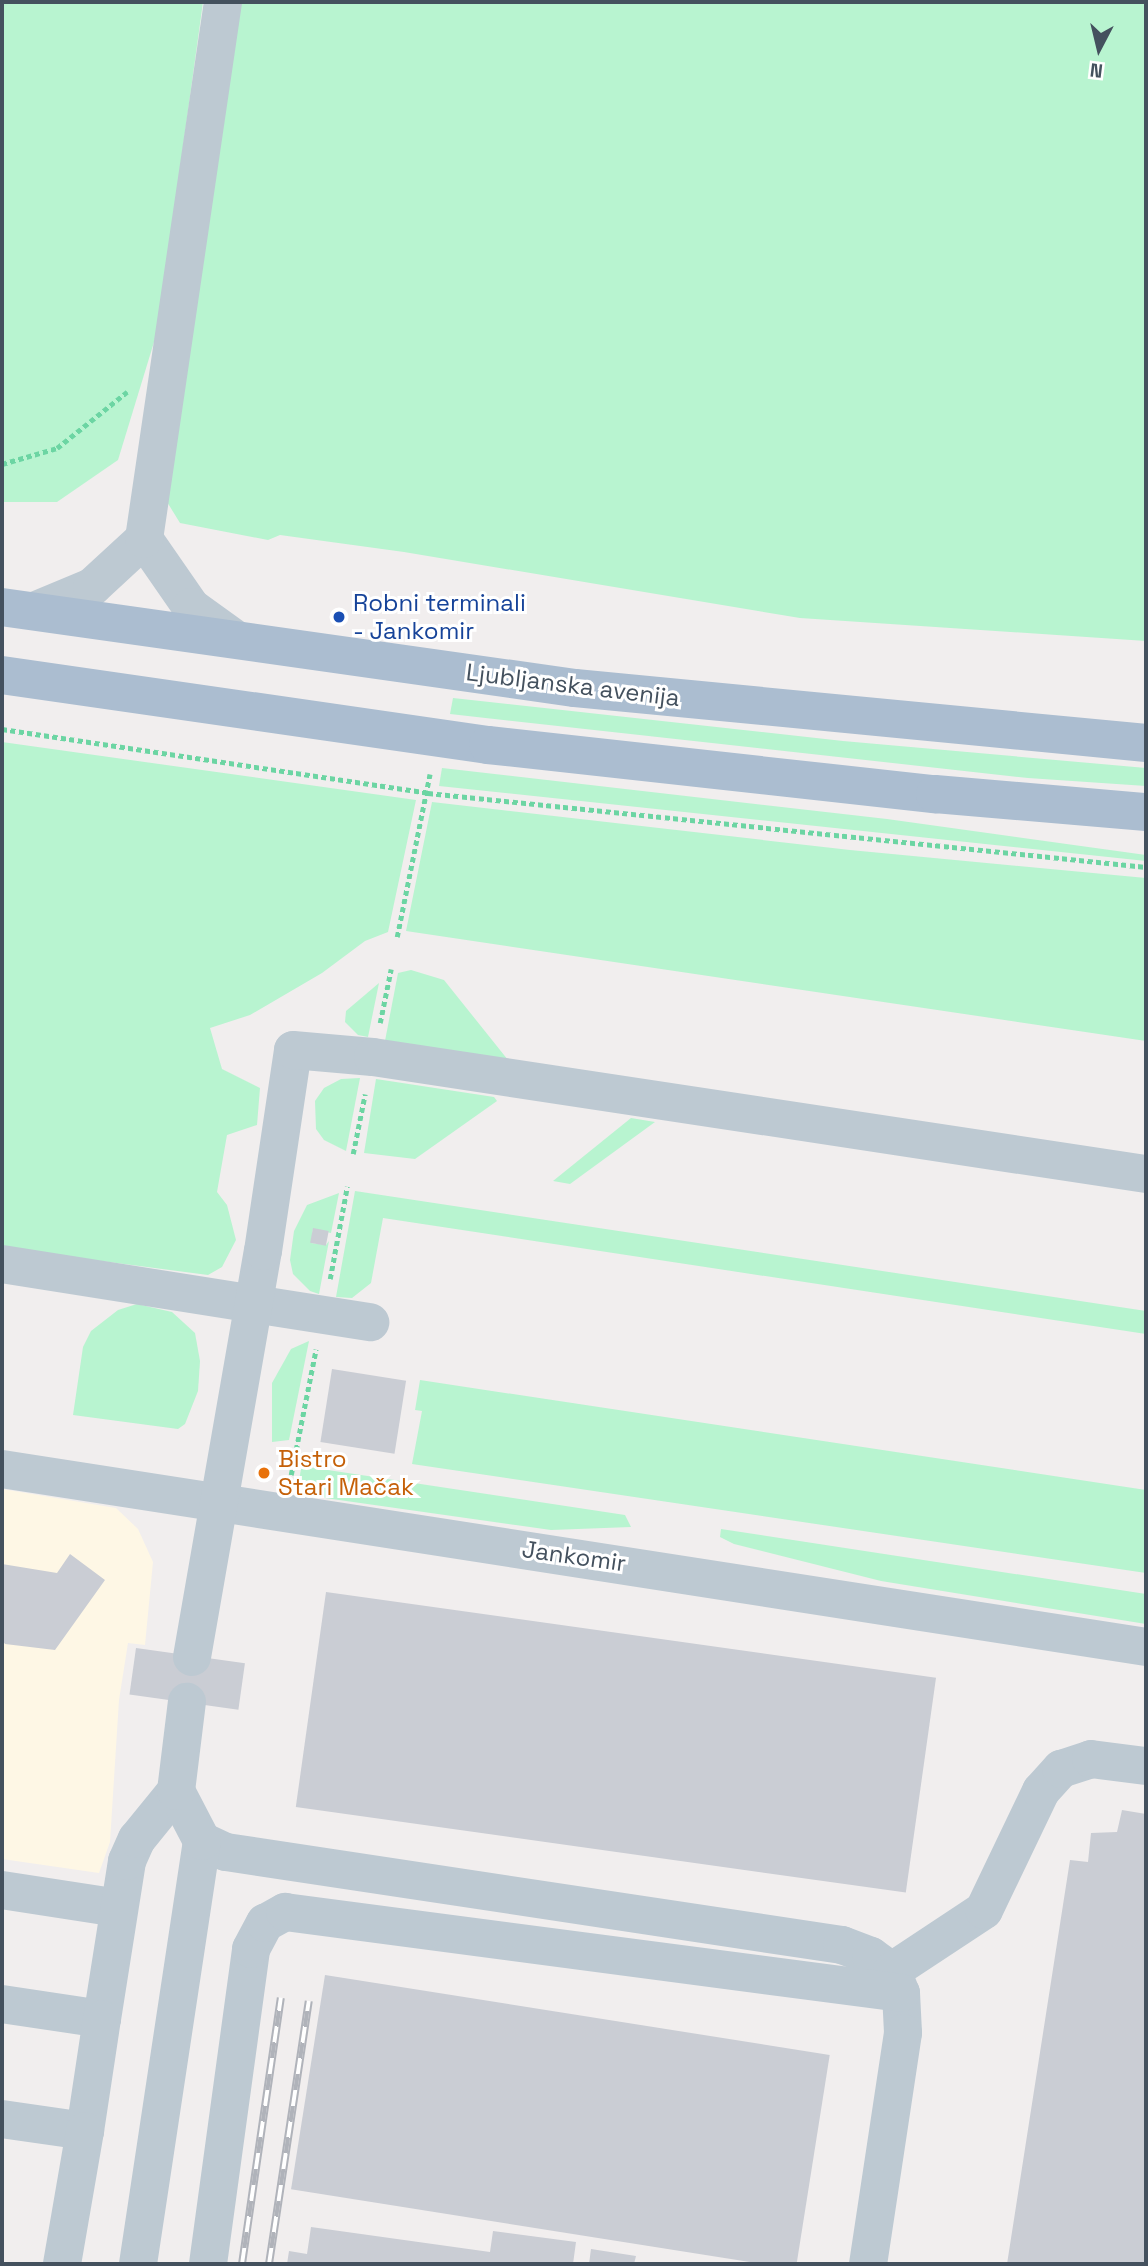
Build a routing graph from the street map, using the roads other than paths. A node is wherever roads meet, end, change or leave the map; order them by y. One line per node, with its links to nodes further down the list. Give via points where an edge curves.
1 (223, 2): 2 (street)
2 (144, 539): 3 (street, via 92,587); 4 (street, via 191,607)
3 (18, 609): 4 (main road, Ljubljanska avenija)
4 (235, 639): 6 (main road, Ljubljanska avenija, via 575,688)
5 (2, 675): 7 (main road, via 488,745)
6 (1146, 743)
7 (1146, 812)
8 (1146, 1174): 10 (street, via 373,1057 293,1050)
9 (2, 1264): 10 (street)
10 (254, 1305): 11 (street); 13 (street)
11 (370, 1322)
12 (2, 1469): 13 (street, Jankomir)
13 (217, 1503): 14 (street, Jankomir); 15 (street)
14 (1146, 1647)
15 (192, 1657)
16 (187, 1702): 18 (street)
17 (1146, 1766): 22 (street, via 1091,1759 1061,1769 1041,1791 984,1910)
18 (176, 1791): 19 (street); 21 (street, via 137,1839 127,1861)
19 (202, 1841): 22 (street, via 226,1852 842,1945); 28 (street)
20 (2, 1890): 21 (street)
21 (118, 1908): 24 (street)
22 (897, 1982): 29 (street, via 285,1912 265,1923 251,1949); 30 (street, via 904,2033)
23 (2, 2004): 24 (street)
24 (102, 2019): 26 (street)
25 (2, 2119): 26 (street)
26 (85, 2131): 27 (street)
27 (62, 2264)
28 (138, 2264)
29 (208, 2264)
30 (868, 2264)

